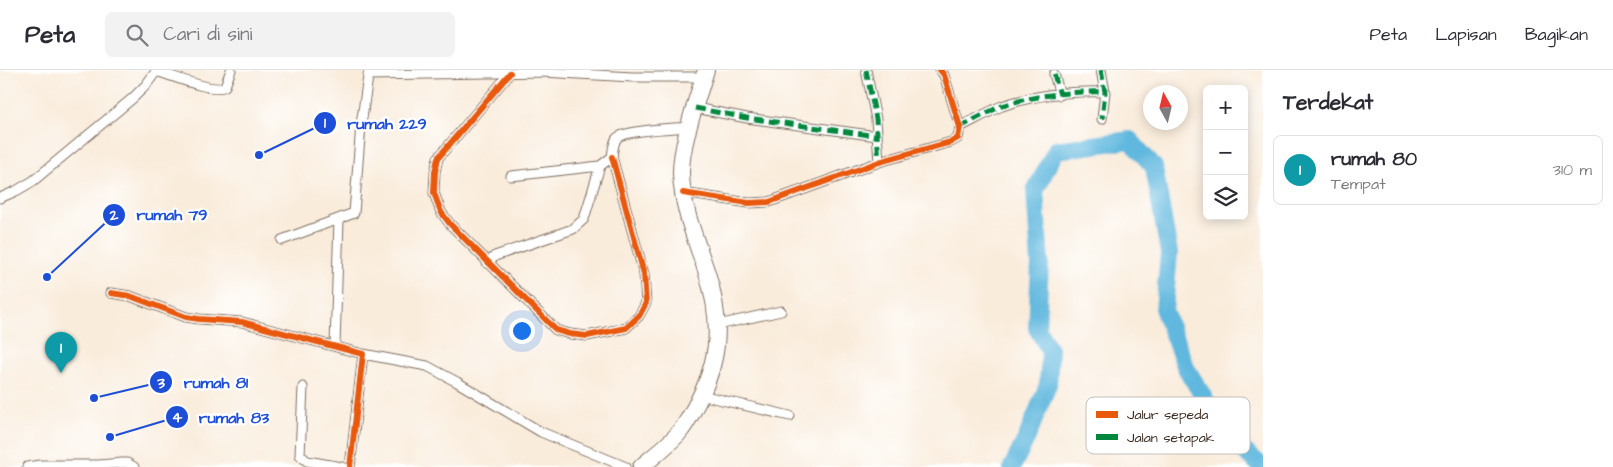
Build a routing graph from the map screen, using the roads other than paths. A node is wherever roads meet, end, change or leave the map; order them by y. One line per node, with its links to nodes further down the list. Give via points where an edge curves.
1 (157, 70): 2 (street, via 219,89 225,86); 22 (street, via 133,98 33,181)
2 (231, 70)
3 (866, 70): 16 (street)
4 (1101, 70): 10 (street)
5 (942, 72): 15 (street)
6 (368, 73): 7 (street); 23 (street, via 354,213)
7 (510, 73): 8 (street, via 632,77); 25 (street, via 438,158 435,172 434,193 441,212)
8 (705, 74): 12 (highway)
9 (1054, 74): 11 (street)
10 (1105, 92): 11 (street); 13 (street)
11 (1060, 94): 15 (street, via 1001,107)
12 (695, 108): 14 (highway); 16 (street)
13 (1102, 119)
14 (690, 127): 17 (street, via 620,135 615,140); 21 (highway, via 682,162)
15 (960, 127): 18 (street, via 958,138 951,142)
16 (877, 136): 18 (street)
17 (612, 157): 19 (street); 25 (street, via 644,274 646,303 639,316 626,328 587,336 556,330)
18 (879, 162): 21 (street, via 769,202)
19 (600, 166): 20 (street); 25 (street, via 584,219 574,229 495,256)
20 (511, 176)
21 (683, 193): 28 (highway, via 709,281)
22 (0, 198)
23 (339, 219): 24 (street); 29 (street)
24 (282, 240)
25 (487, 263)
26 (111, 293): 29 (street, via 130,296 186,317 242,322)
27 (780, 311): 28 (street)
28 (718, 326): 32 (highway, via 714,362)
29 (335, 346): 30 (street)
30 (363, 354): 37 (street); 38 (street, via 427,366 541,432)
31 (302, 387): 36 (street, via 300,455 307,461)
32 (701, 395): 33 (street); 39 (highway, via 678,434)
33 (790, 416)
34 (27, 467): 35 (street, via 127,463)
35 (134, 467)
36 (342, 467)
37 (350, 467)
38 (626, 467)
39 (642, 467)

